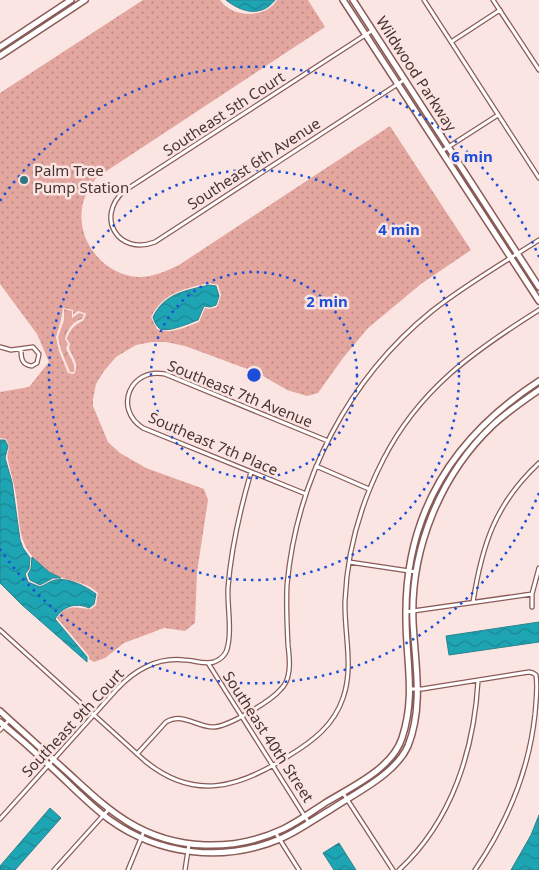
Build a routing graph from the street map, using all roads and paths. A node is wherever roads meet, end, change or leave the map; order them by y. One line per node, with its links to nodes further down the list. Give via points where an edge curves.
1 (71, 0): 11 (main road)
2 (85, 0): 12 (main road)
3 (343, 0): 9 (main road, Wildwood Parkway)
4 (353, 0): 8 (main road, Wildwood Parkway)
5 (424, 0): 10 (street)
6 (493, 0): 7 (street)
7 (500, 10): 10 (street); 13 (street)
8 (373, 30): 9 (street, Southeast 5th Court); 14 (main road, Wildwood Parkway)
9 (366, 35): 15 (main road, Wildwood Parkway); 20 (street, Southeast 5th Court, via 124,192 111,212)
10 (451, 42): 16 (street)
11 (0, 47)
12 (0, 56)
13 (539, 70)
14 (404, 80): 15 (street, Southeast 6th Avenue); 17 (main road, Wildwood Parkway)
15 (398, 84): 18 (main road, Wildwood Parkway); 20 (street, Southeast 6th Avenue, via 154,242 142,246 129,244)
16 (498, 115): 17 (street); 19 (street)
17 (448, 147): 18 (street); 22 (main road, Wildwood Parkway)
18 (441, 151): 23 (main road, Wildwood Parkway)
19 (539, 178)
20 (114, 231)
21 (539, 240): 22 (street)
22 (517, 254): 23 (street); 24 (main road, Wildwood Parkway)
23 (511, 258): 25 (main road, Wildwood Parkway); 32 (street, via 440,306 402,338 362,384)
24 (539, 287)
25 (539, 302)
26 (539, 310): 36 (street, via 472,354 433,390 399,432)
27 (0, 347): 28 (street)
28 (21, 349): 28 (street, via 36,349 40,357 37,363 32,366 26,364 22,360)
29 (144, 376): 32 (street, Southeast 7th Avenue, via 165,374); 35 (street, Southeast 7th Place, via 132,387 128,398 130,415 138,425)
30 (539, 381): 40 (main road, via 496,412 457,454 424,513)
31 (539, 390): 41 (main road, via 494,425 456,469 433,512)
32 (328, 441): 34 (street)
33 (539, 463): 43 (street, via 517,486 496,520 482,551)
34 (316, 466): 36 (street); 37 (street)
35 (251, 472): 37 (street, Southeast 7th Place); 48 (street, via 237,522 230,567 228,644 221,658)
36 (369, 489): 38 (street)
37 (306, 494): 54 (street, via 293,543 287,587 288,676 278,692)
38 (349, 562): 40 (street); 61 (street, via 345,619 349,670 342,701 323,731)
39 (539, 568): 42 (street)
40 (408, 571): 41 (street); 46 (main road)
41 (416, 572): 45 (main road)
42 (532, 594): 43 (street); 44 (street)
43 (473, 602): 45 (street)
44 (532, 607)
45 (413, 611): 46 (street); 50 (main road)
46 (406, 612): 51 (main road)
47 (0, 630): 53 (street)
48 (208, 663): 53 (street, Southeast 9th Court, via 175,659 145,667 125,680); 54 (street, Southeast 40th Street)
49 (478, 680): 50 (street); 80 (street, via 473,731 462,772 430,833); 81 (street, via 529,672 535,674 536,689 529,750 521,779 500,830)
50 (418, 688): 51 (street); 63 (main road, via 412,730 402,756 385,774)
51 (411, 689): 62 (main road, via 405,728 395,753 380,768)
52 (0, 711): 55 (main road)
53 (93, 715): 58 (street); 59 (street, Southeast 9th Court)
54 (242, 716): 58 (street, via 228,724 212,727 185,719 172,719); 61 (street, Southeast 40th Street)
55 (10, 720): 56 (street); 59 (main road)
56 (2, 724): 57 (street); 60 (main road)
57 (0, 730)
58 (137, 754): 61 (street, via 174,779 207,786 237,782)
59 (54, 759): 60 (street, Southeast 9th Court); 64 (main road)
60 (48, 764): 65 (main road); 67 (street, Southeast 9th Court)
61 (273, 766): 66 (street, Southeast 40th Street)
62 (342, 792): 63 (street); 66 (main road)
63 (346, 799): 68 (main road); 79 (street)
64 (109, 809): 65 (street); 69 (main road)
65 (104, 815): 71 (main road); 75 (street)
66 (305, 816): 68 (street, Southeast 40th Street); 70 (main road)
67 (0, 819)
68 (309, 823): 72 (main road)
69 (145, 830): 71 (street); 73 (main road)
70 (275, 832): 72 (street); 73 (main road, via 238,843)
71 (142, 838): 74 (main road); 76 (street)
72 (280, 839): 74 (main road, via 237,851); 78 (street)
73 (189, 844): 74 (street)
74 (188, 851): 77 (street)
75 (54, 870)
76 (128, 870)
77 (186, 870)
78 (299, 870)
79 (393, 870)
80 (399, 870)
81 (475, 870)

